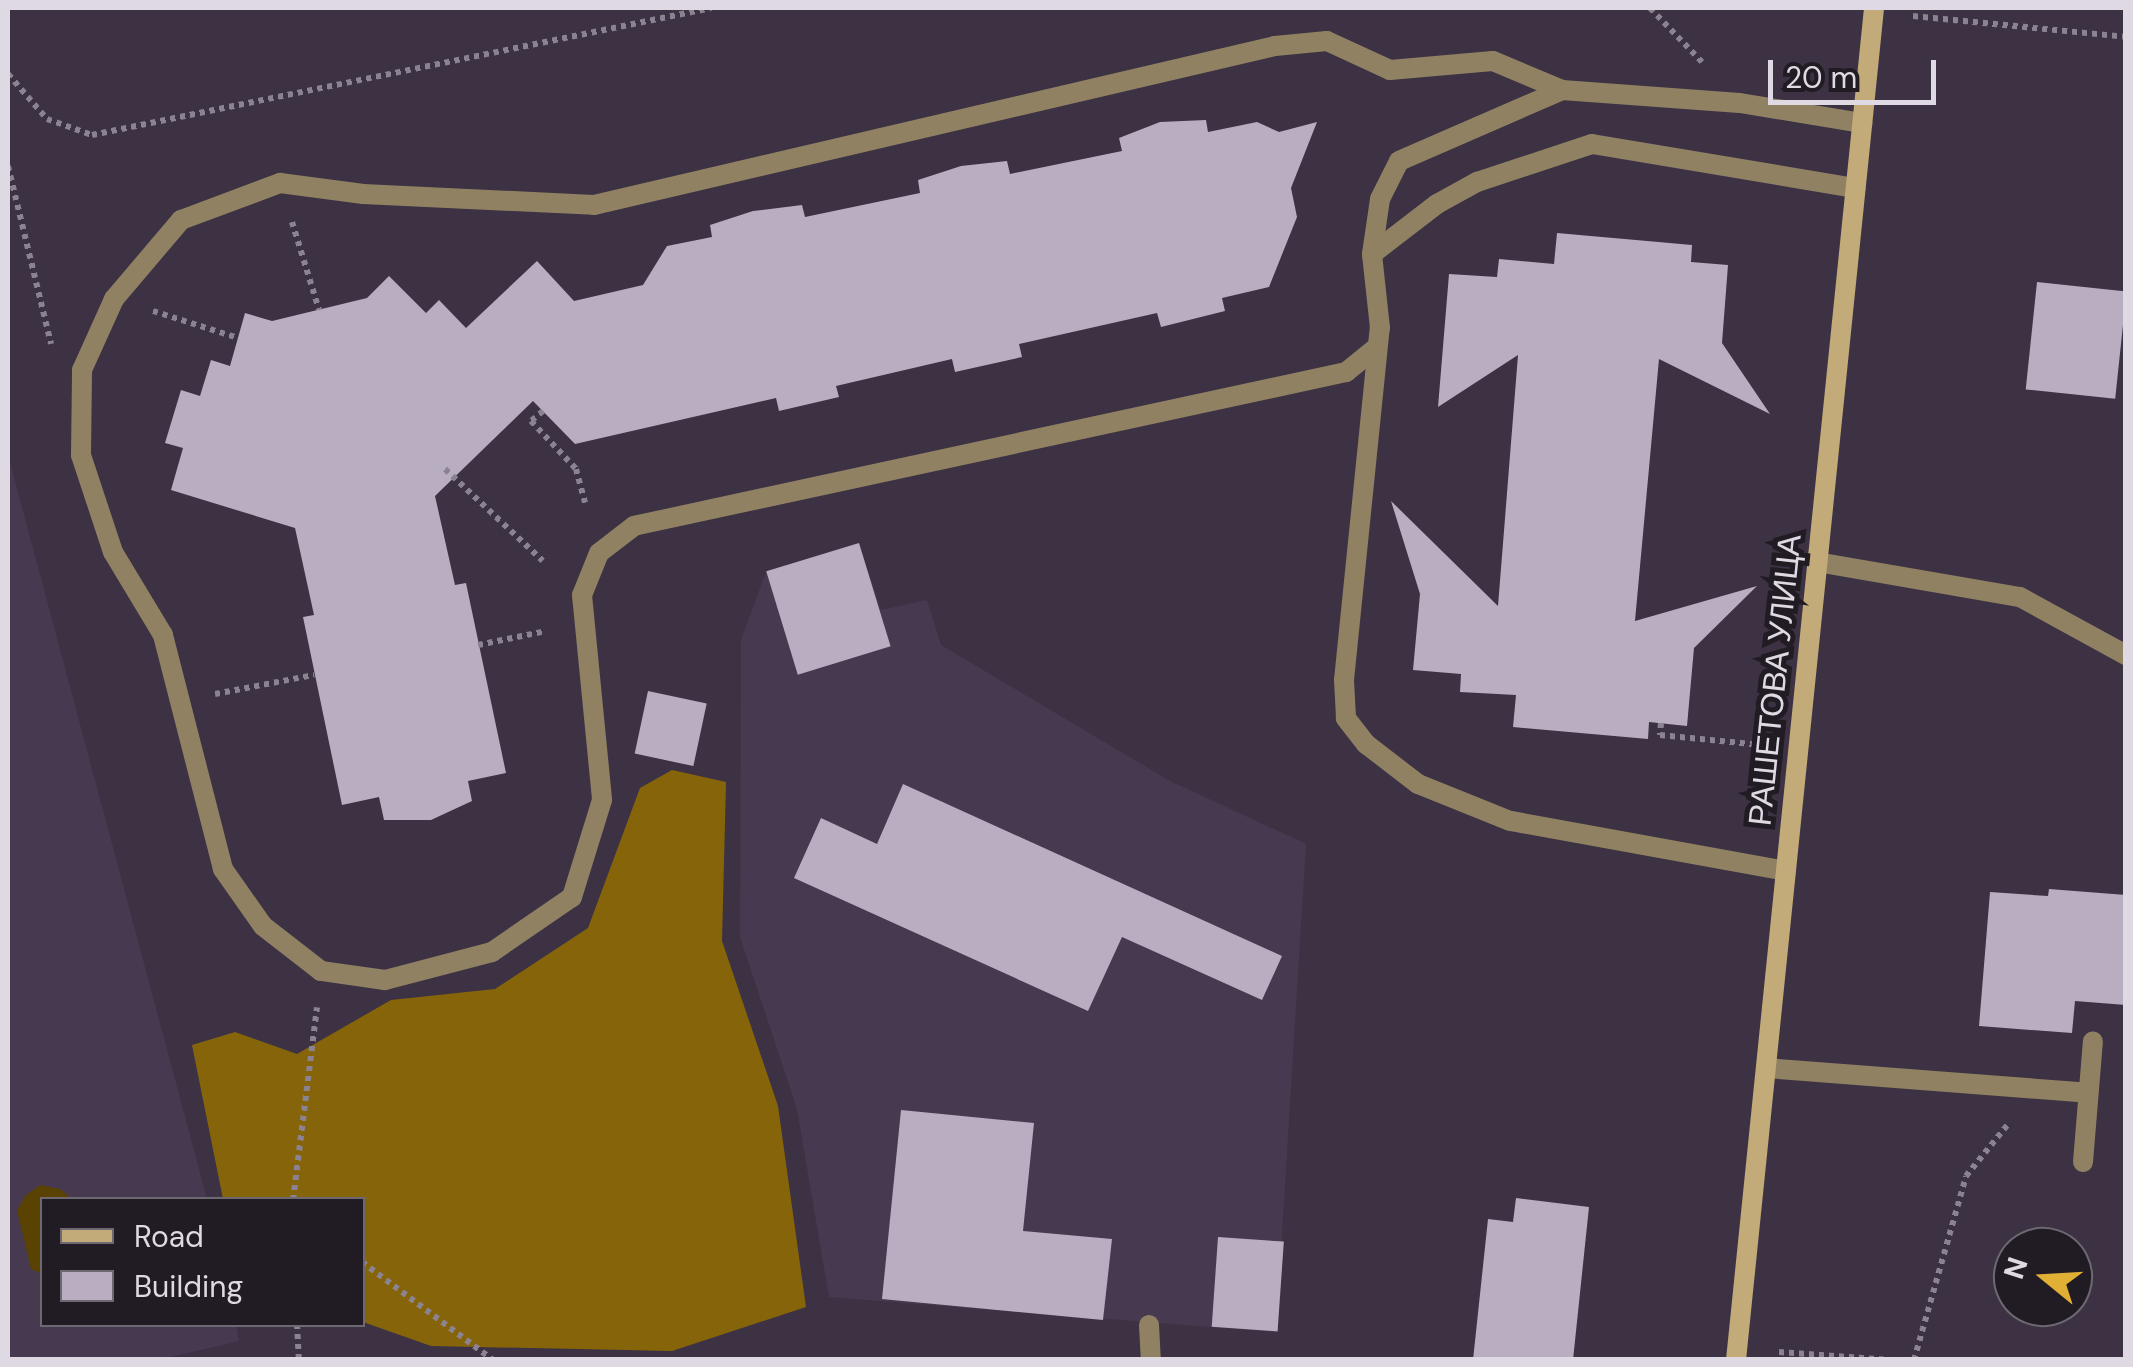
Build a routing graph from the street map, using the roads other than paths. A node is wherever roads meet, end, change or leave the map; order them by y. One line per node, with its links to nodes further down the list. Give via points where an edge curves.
1 (1874, 8): 3 (street, РАШЕТОВА УЛИЦА)
2 (1562, 90): 3 (lane, via 1740,103); 5 (lane, via 1399,161 1380,199); 6 (lane, via 1493,61 1390,70 1327,41 1275,46 594,205 363,194 280,183 182,220 114,299 82,370 80,455 114,552 163,636 223,869 263,926 322,971 385,980 492,952 572,897 602,800 582,595 599,553 634,526 1346,372)
3 (1862, 123): 4 (street, РАШЕТОВА УЛИЦА)
4 (1856, 188): 5 (lane, via 1592,144 1477,182); 7 (street, РАШЕТОВА УЛИЦА)
5 (1372, 254): 6 (lane)
6 (1377, 346): 9 (lane, via 1344,680 1346,718 1366,744 1418,784 1510,821)
7 (1817, 562): 8 (lane, via 2020,597); 9 (street, РАШЕТОВА УЛИЦА)
8 (2126, 655)
9 (1786, 871): 11 (street, РАШЕТОВА УЛИЦА)
10 (2093, 1040): 12 (lane)
11 (1766, 1068): 12 (lane); 16 (street, РАШЕТОВА УЛИЦА)
12 (2088, 1093): 13 (lane)
13 (2083, 1162)
14 (1150, 1325): 15 (lane)
15 (1152, 1360)
16 (1736, 1360)

